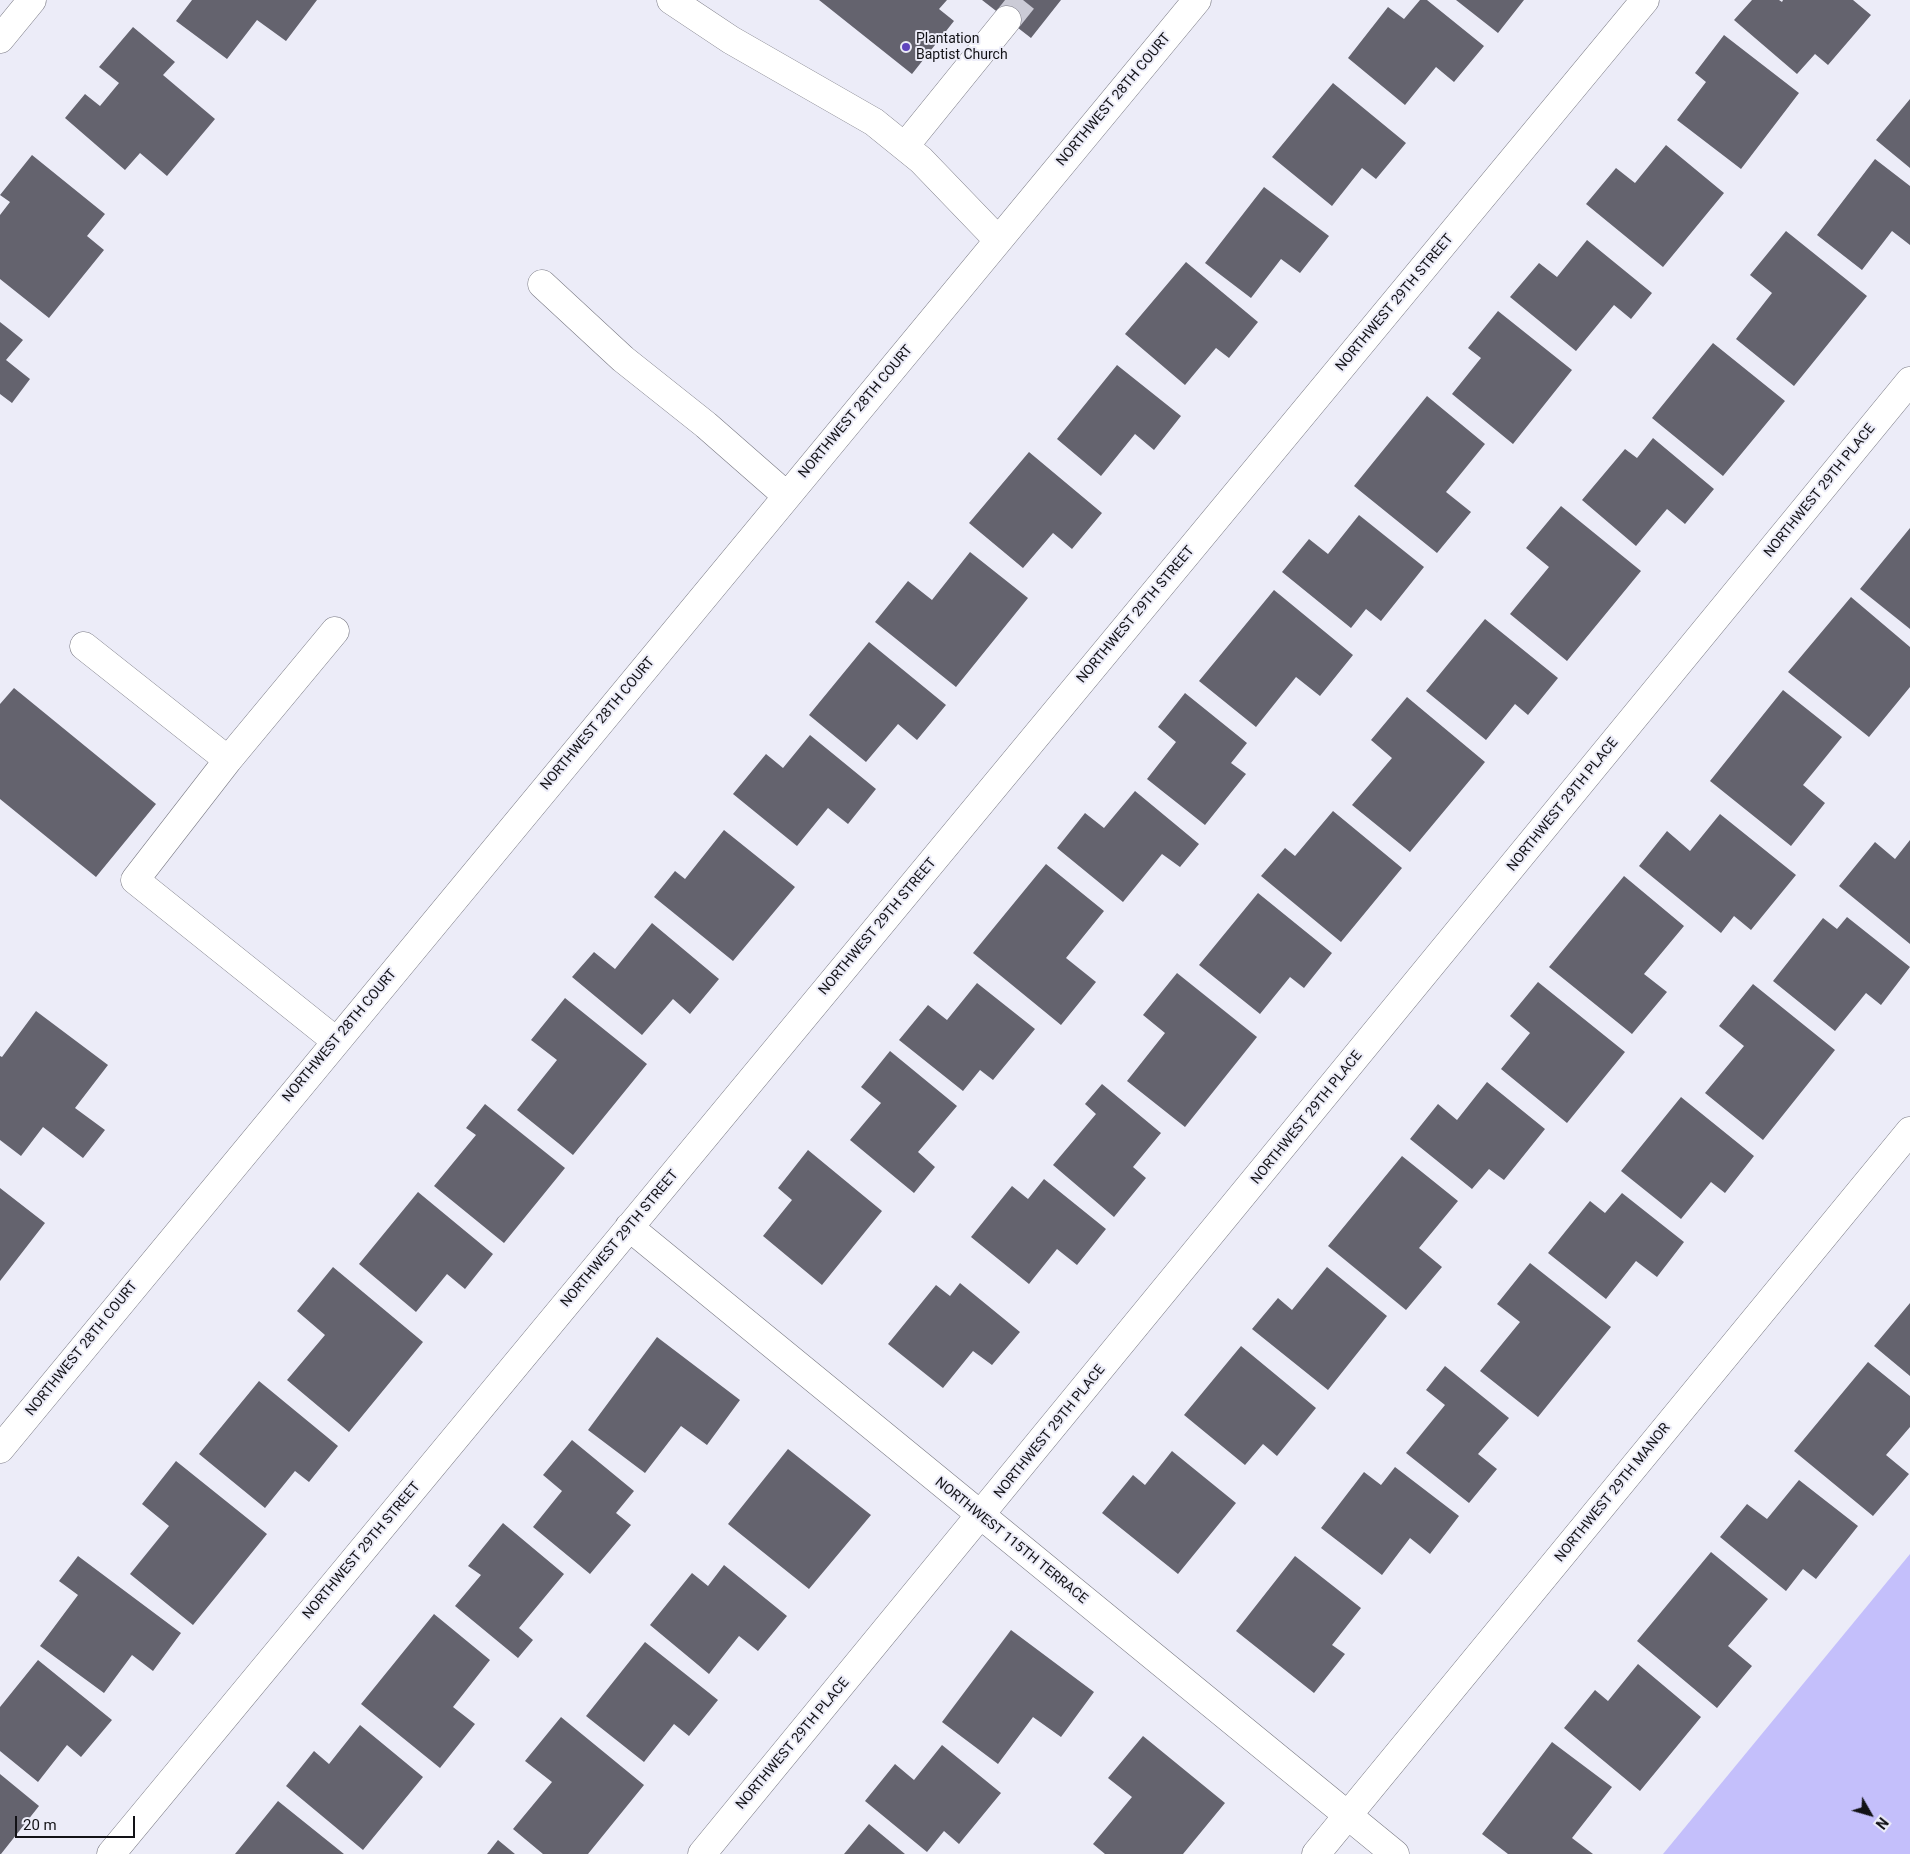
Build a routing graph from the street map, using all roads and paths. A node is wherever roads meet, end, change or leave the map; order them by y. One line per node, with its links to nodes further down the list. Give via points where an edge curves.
1 (32, 0): 6 (street)
2 (671, 0): 7 (street, via 731,40 874,122)
3 (1196, 0): 8 (street, NORTHWEST 28TH COURT)
4 (1645, 0): 17 (street, NORTHWEST 29TH STREET)
5 (1007, 20): 7 (street)
6 (0, 39)
7 (905, 146): 8 (street)
8 (998, 240): 11 (street, NORTHWEST 28TH COURT)
9 (542, 284): 11 (street, via 623,359 706,425)
10 (1910, 381): 19 (street, NORTHWEST 29TH PLACE)
11 (787, 496): 15 (street, NORTHWEST 28TH COURT)
12 (335, 631): 14 (street)
13 (84, 646): 14 (street)
14 (228, 760): 15 (street, via 135,880)
15 (336, 1041): 18 (street, NORTHWEST 28TH COURT)
16 (1910, 1131): 20 (street, NORTHWEST 29TH MANOR)
17 (629, 1227): 19 (street, NORTHWEST 115TH TERRACE); 21 (street, NORTHWEST 29TH STREET)
18 (0, 1449)
19 (981, 1516): 20 (street, NORTHWEST 115TH TERRACE); 22 (street, NORTHWEST 29TH PLACE)
20 (1348, 1816): 23 (street, NORTHWEST 29TH MANOR); 24 (street, NORTHWEST 115TH TERRACE)
21 (112, 1854)
22 (702, 1854)
23 (1316, 1854)
24 (1395, 1854)

